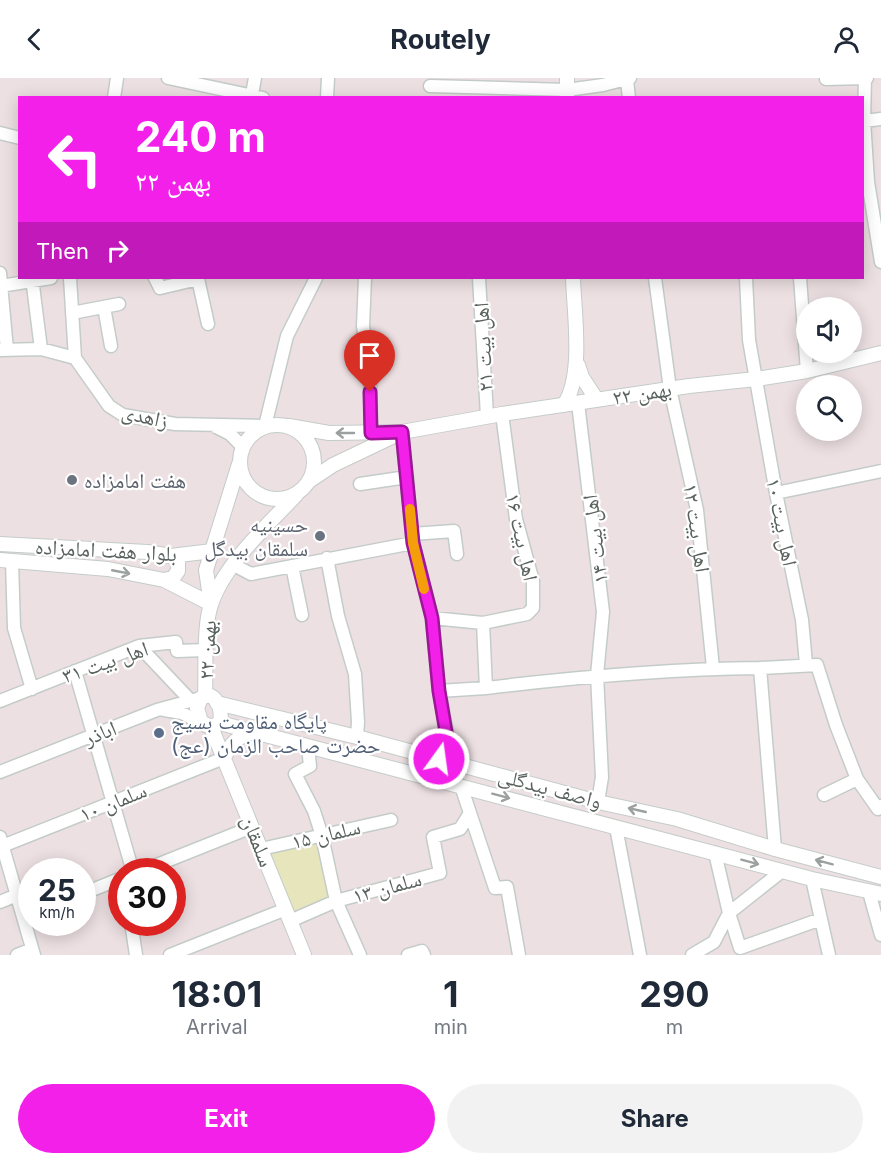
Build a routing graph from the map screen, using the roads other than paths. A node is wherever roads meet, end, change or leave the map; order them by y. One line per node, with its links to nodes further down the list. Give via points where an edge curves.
1 (117, 78): 11 (street)
2 (168, 78): 10 (street)
3 (255, 78): 12 (street)
4 (328, 78): 13 (street)
5 (866, 78): 7 (street); 16 (street)
6 (629, 79): 9 (street); 14 (street)
7 (826, 79)
8 (430, 87): 9 (street)
9 (567, 88)
10 (238, 95): 12 (street)
11 (114, 96)
12 (257, 96)
13 (327, 96)
14 (629, 96)
15 (881, 119): 16 (street)
16 (864, 121): 19 (street)
17 (0, 134): 18 (street)
18 (18, 138)
19 (865, 182): 20 (street)
20 (881, 262)
21 (0, 273): 34 (street)
22 (33, 279): 34 (street); 40 (street)
23 (70, 279): 37 (street)
24 (156, 279): 25 (street, via 160,288)
25 (198, 279)
26 (198, 279): 38 (street)
27 (315, 279): 53 (street, via 286,336)
28 (365, 279): 56 (street, via 363,326 370,372)
29 (479, 279): 51 (street, اهل بیت ۲۱)
30 (573, 279): 44 (street)
31 (655, 279): 47 (street, اهل بیت ۱۲)
32 (746, 279): 46 (street, اهل بیت ۱۰, via 749,340)
33 (800, 279): 45 (street)
34 (1, 286): 41 (street)
35 (119, 304): 36 (street)
36 (104, 307): 37 (street); 39 (street)
37 (72, 313): 43 (street)
38 (208, 324)
39 (111, 346)
40 (41, 349): 41 (street); 43 (street)
41 (4, 350)
42 (881, 353): 45 (street, ۲۲ بهمن)
43 (75, 358): 52 (street, زاهدی, via 109,406 123,415 176,424)
44 (576, 360): 48 (street); 49 (street)
45 (807, 370): 46 (street, ۲۲ بهمن)
46 (756, 379): 47 (street, ۲۲ بهمن); 64 (street, اهل بیت ۱۰)
47 (670, 389): 48 (street, ۲۲ بهمن); 84 (street, اهل بیت ۱۲, via 697,510)
48 (597, 400): 49 (street, ۲۲ بهمن)
49 (571, 404): 50 (street, ۲۲ بهمن); 87 (street, اهل بیت ۱۴, via 603,612)
50 (502, 414): 51 (street, ۲۲ بهمن); 80 (street, اهل بیت ۱۶, via 516,519 533,581 533,601 527,614)
51 (487, 416): 55 (street, ۲۲ بهمن)
52 (210, 424): 53 (street, زاهدی); 57 (street, via 230,434)
53 (265, 426): 54 (street); 57 (street, via 251,434)
54 (289, 426): 56 (street, ۲۲ بهمن, one-way to 54, via 329,433); 61 (street, via 304,435 313,449 315,465)
55 (402, 432): 56 (street, ۲۲ بهمن); 60 (street); 61 (street, ۲۲ بهمن)
56 (371, 433)
57 (243, 447): 58 (street)
58 (240, 463): 63 (street, via 244,478 267,498 283,499); 67 (street, ۲۲ بهمن)
59 (881, 471): 64 (street)
60 (407, 477): 62 (street); 65 (street)
61 (309, 481): 63 (street)
62 (360, 483)
63 (298, 493): 72 (street, ۲۲ بهمن)
64 (776, 493): 83 (street, اهل بیت ۱۰, via 802,620)
65 (412, 539): 68 (street, via 454,531); 70 (street); 79 (street)
66 (0, 544): 69 (street, بلوار هفت امامزاده)
67 (212, 551): 69 (street, بلوار هفت امامزاده); 75 (street, ۲۲ بهمن, via 206,570)
68 (457, 554)
69 (171, 556): 74 (street, via 178,562 178,571 173,578)
70 (327, 558): 73 (street); 97 (street, via 355,674)
71 (6, 561): 74 (street, بلوار هفت امامزاده, one-way to 74, via 108,569); 76 (street)
72 (234, 565): 73 (street, via 251,574); 75 (street, ۲۲ بهمن)
73 (292, 566): 77 (street)
74 (164, 580): 75 (street, بلوار هفت امامزاده)
75 (211, 604): 82 (street, ۲۲ بهمن)
76 (14, 612): 78 (street); 89 (street, via 14,628)
77 (302, 615)
78 (0, 618)
79 (432, 618): 80 (street); 90 (street)
80 (483, 623): 88 (street)
81 (140, 646): 82 (street, اهل بیت ۳۱, via 176,642 177,651); 86 (street, اهل بیت ۳۱); 91 (street)
82 (206, 650): 91 (street, ۲۲ بهمن)
83 (806, 664): 85 (street); 102 (street, via 817,665)
84 (713, 668): 85 (street); 87 (street)
85 (760, 668): 117 (street)
86 (75, 671): 89 (street, اهل بیت ۳۱); 96 (street)
87 (597, 675): 88 (street); 107 (street, اهل بیت ۱۴, via 602,777)
88 (486, 688): 90 (street)
89 (32, 689): 92 (street, اهل بیت ۳۱)
90 (439, 691): 100 (street, via 447,738)
91 (203, 699): 93 (street, اباذر); 94 (street, via 197,708 201,722); 94 (street, via 222,716); 97 (street, واصف بیدگلی)
92 (0, 702)
93 (157, 710): 94 (street, via 182,713); 96 (street, اباذر)
94 (213, 726): 95 (street, واصف بیدگلی); 99 (street, سلمقان)
95 (253, 732): 98 (street, واصف بیدگلی); 99 (street, via 235,740)
96 (93, 735): 101 (street, اباذر); 106 (street)
97 (357, 737): 100 (street, واصف بیدگلی)
98 (308, 746): 103 (street, واصف بیدگلی); 114 (street, via 309,766 295,774)
99 (224, 758): 106 (street, سلمان ۱۰); 112 (street, سلمقان)
100 (439, 759): 104 (street, واصف بیدگلی)
101 (0, 772)
102 (856, 779): 105 (street); 108 (street, via 878,808)
103 (461, 786): 109 (street, واصف بیدگلی, one-way to 109); 110 (street)
104 (543, 787): 107 (street, واصف بیدگلی); 109 (street)
105 (824, 795)
106 (113, 802): 115 (street, سلمان ۱۰); 119 (street)
107 (598, 802): 117 (street, واصف بیدگلی, one-way to 107, via 677,819)
108 (881, 806)
109 (540, 807): 113 (street, واصف بیدگلی)
110 (470, 813): 126 (street, سلمان ۱۳, via 460,829 433,837 440,873); 142 (street, via 495,888 507,887)
111 (391, 820): 114 (street, سلمان ۱۵)
112 (252, 827): 116 (street, سلمقان); 120 (street)
113 (616, 827): 118 (street, واصف بیدگلی); 143 (street)
114 (322, 836): 116 (street, سلمان ۱۵); 126 (street)
115 (1, 843): 125 (street)
116 (261, 849): 129 (street, سلمقان)
117 (775, 849): 122 (street, واصف بیدگلی, one-way to 117)
118 (715, 853): 121 (street, واصف بیدگلی, one-way to 121); 128 (street)
119 (129, 858)
120 (174, 858)
121 (782, 871): 123 (street, واصف بیدگلی); 128 (street)
122 (881, 877)
123 (812, 879): 124 (street, واصف بیدگلی); 130 (street)
124 (875, 893): 131 (street)
125 (17, 895): 127 (street)
126 (336, 901): 129 (street, سلمان ۱۳); 139 (street)
127 (0, 902)
128 (729, 913): 130 (street, via 740,948); 144 (street, via 714,942)
129 (288, 915): 137 (street, سلمان ۱۳); 138 (street, سلمقان)
130 (821, 919): 145 (street)
131 (881, 935)
132 (30, 936): 134 (street)
133 (133, 936): 136 (street)
134 (33, 952): 135 (street)
135 (17, 955)
136 (136, 955)
137 (170, 955)
138 (304, 955)
139 (360, 955)
140 (408, 955): 141 (street, via 422,951)
141 (424, 955)
142 (519, 955)
143 (640, 955)
144 (692, 955)
145 (829, 955)

